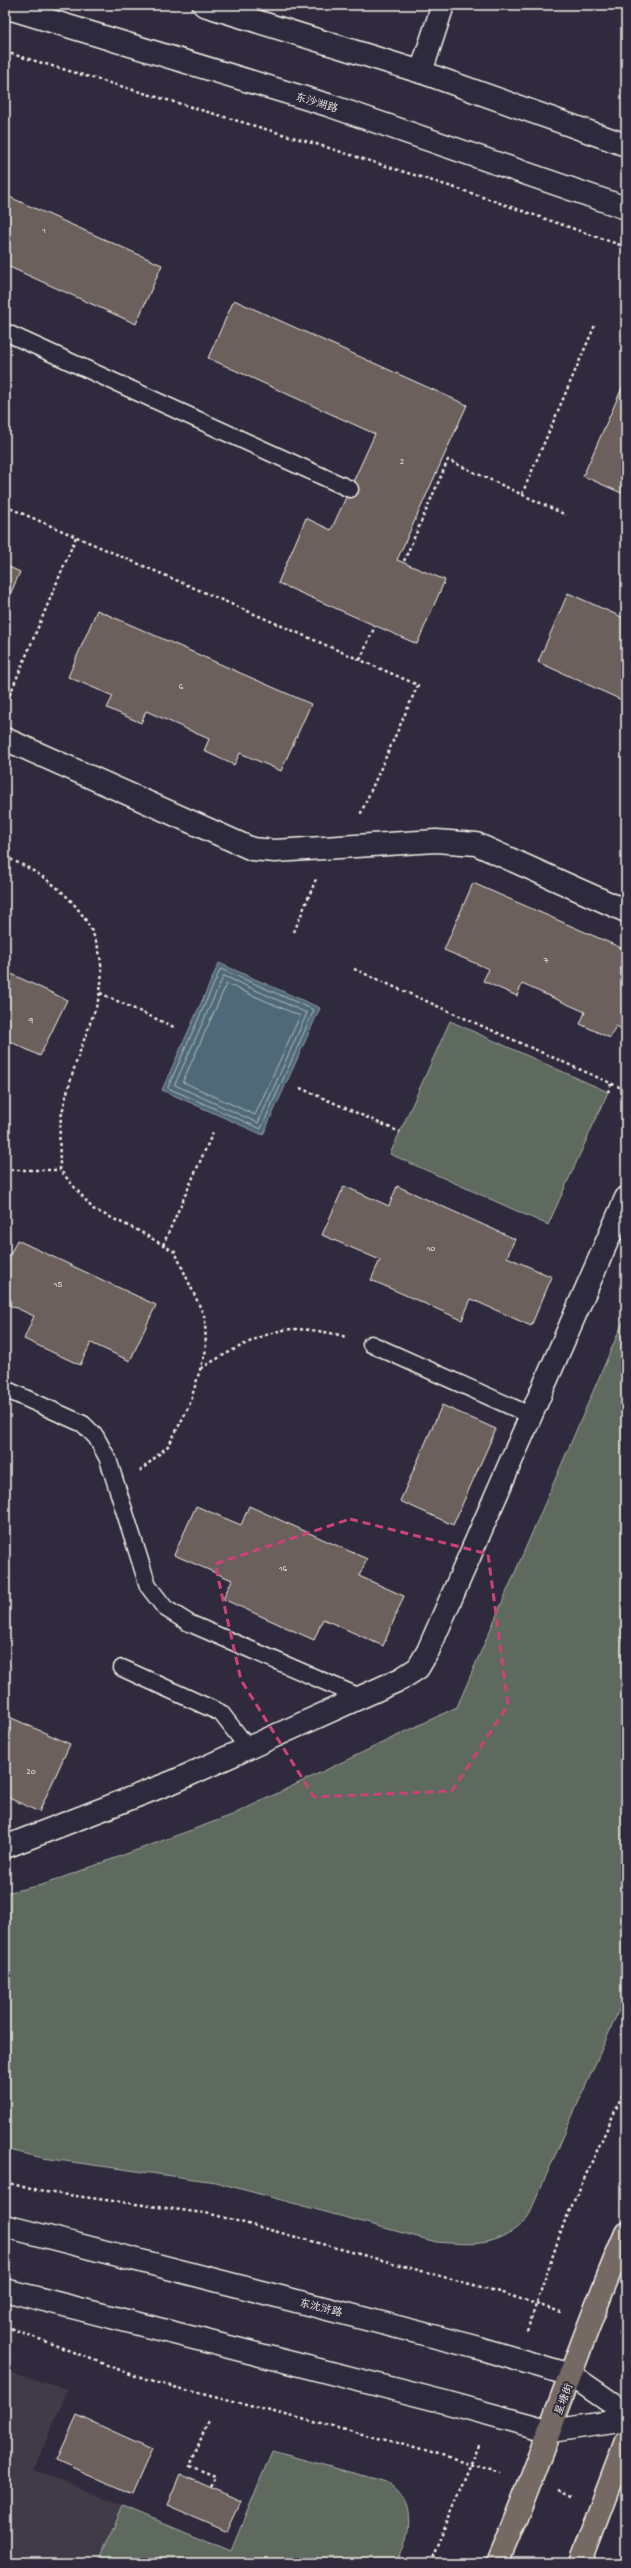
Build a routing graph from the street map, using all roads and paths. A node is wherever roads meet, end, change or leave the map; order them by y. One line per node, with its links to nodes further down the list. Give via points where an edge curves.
1 (204, 5): 5 (main road)
2 (442, 5): 5 (main road)
3 (5, 7): 7 (main road, 东沙湖路, via 328,105)
4 (5, 52): 8 (path, via 316,144 471,193)
5 (421, 72): 6 (main road)
6 (626, 145)
7 (626, 208)
8 (626, 248)
9 (595, 326): 12 (path)
10 (5, 332): 11 (lane)
11 (350, 489)
12 (522, 494): 14 (path); 16 (path, via 448,460)
13 (5, 506): 15 (path)
14 (566, 515)
15 (76, 536): 18 (path); 19 (path)
16 (404, 561)
17 (376, 626): 18 (path)
18 (360, 660): 21 (path, via 418,686)
19 (5, 706)
20 (5, 739): 21 (main road, via 252,849 275,851)
21 (338, 847): 23 (main road, via 436,841 476,844); 24 (path)
22 (5, 857): 26 (path, via 47,878 80,912 98,944 102,969)
23 (626, 911)
24 (294, 932)
25 (354, 969): 28 (path)
26 (100, 993): 27 (path); 35 (path, via 61,1114)
27 (176, 1028)
28 (611, 1084): 30 (path); 31 (path)
29 (300, 1088): 33 (path)
30 (626, 1090)
31 (608, 1092)
32 (214, 1130): 37 (path)
33 (400, 1132)
34 (5, 1170): 35 (path)
35 (60, 1170): 37 (path, via 93,1209)
36 (626, 1198): 41 (main road)
37 (163, 1245): 39 (path, via 175,1252 205,1318 206,1350)
38 (371, 1344): 39 (path, via 328,1331 280,1330); 41 (lane)
39 (201, 1368): 42 (path, via 189,1406 168,1446 135,1476)
40 (5, 1389): 42 (lane, via 83,1424 96,1437 108,1459)
41 (530, 1415): 44 (main road, via 428,1651 418,1668)
42 (114, 1480): 44 (lane, via 148,1586 165,1608 189,1623)
43 (122, 1668): 45 (lane, via 221,1713)
44 (360, 1697): 45 (main road)
45 (248, 1748): 46 (main road, via 130,1800)
46 (5, 1847)
47 (626, 2087): 52 (path, via 564,2223)
48 (5, 2182): 52 (path, via 38,2191 211,2214)
49 (5, 2226): 56 (main road, 东沈浒路)
50 (626, 2234): 53 (main road, 星塘街)
51 (5, 2290): 59 (main road, via 445,2402)
52 (538, 2304): 53 (path); 56 (path)
53 (590, 2322): 55 (path); 57 (main road, 星塘街)
54 (5, 2326): 64 (path, via 146,2380 394,2442)
55 (626, 2335)
56 (516, 2359): 57 (main road, 东沈浒路)
57 (571, 2375): 58 (main road, 东沈浒路); 62 (main road, 星塘街)
58 (626, 2413)
59 (491, 2416): 62 (main road); 64 (path)
60 (626, 2420): 62 (main road)
61 (208, 2421): 66 (path, via 190,2466 215,2476)
62 (551, 2431): 65 (main road, 星塘街)
63 (626, 2441): 67 (main road)
64 (470, 2465): 65 (path); 68 (path)
65 (531, 2482): 67 (path); 69 (main road, 星塘街)
66 (211, 2488)
67 (602, 2504): 70 (main road)
68 (429, 2563)
69 (497, 2563)
70 (580, 2563)

